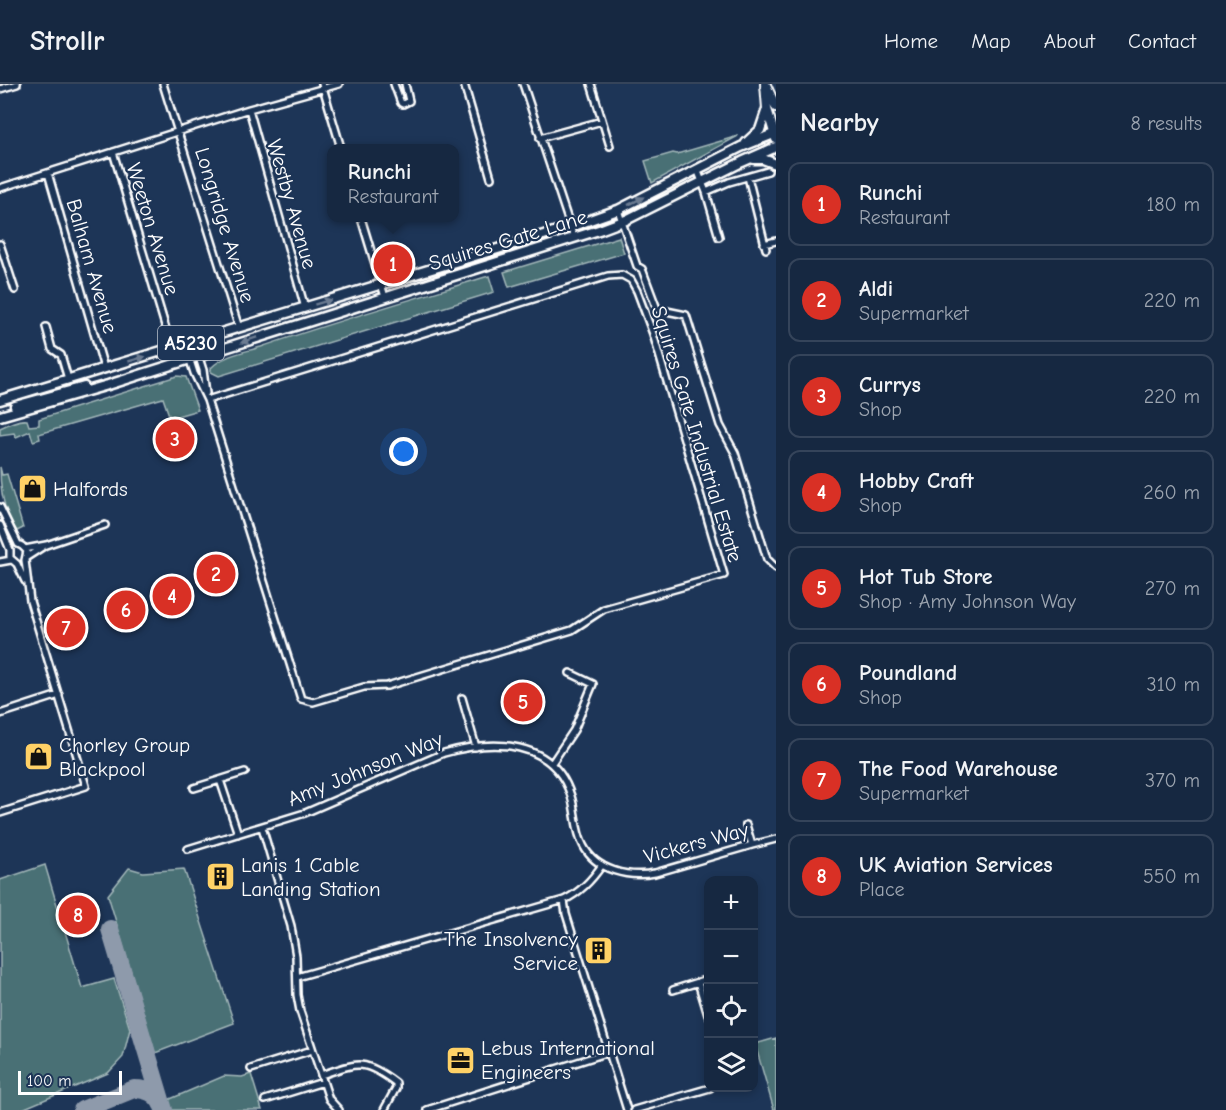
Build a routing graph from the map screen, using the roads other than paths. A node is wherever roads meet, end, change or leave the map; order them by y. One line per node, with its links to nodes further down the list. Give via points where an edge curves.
1 (16, 84): 11 (street)
2 (163, 84): 15 (street, Longridge Avenue)
3 (339, 84): 10 (street)
4 (394, 84): 5 (street, via 403,104 409,100)
5 (405, 84)
6 (464, 84): 29 (street)
7 (523, 84): 17 (street)
8 (591, 84): 14 (street)
9 (765, 84): 12 (main road)
10 (323, 86): 13 (street); 18 (street)
11 (0, 89)
12 (771, 108): 16 (main road); 20 (main road, via 760,130)
13 (249, 109): 15 (street); 46 (street, Westby Avenue)
14 (602, 121): 17 (street); 19 (street)
15 (179, 132): 22 (street); 48 (street, Longridge Avenue)
16 (775, 135): 20 (main road, Squires Gate Lane / A5230)
17 (540, 138): 36 (street)
18 (340, 144)
19 (610, 146)
20 (741, 147): 25 (main road, Squires Gate Lane / A5230)
21 (776, 147): 23 (main road, Squires Gate Lane / A5230)
22 (113, 153): 27 (street); 51 (street, Weeton Avenue)
23 (742, 162): 24 (main road, via 763,159); 30 (main road, Squires Gate Lane / A5230)
24 (776, 164)
25 (697, 169): 30 (street); 33 (main road, Squires Gate Lane / A5230, one-way to 25)
26 (768, 171): 28 (street)
27 (48, 173): 31 (street); 53 (street, Balham Avenue)
28 (748, 177): 32 (street); 39 (street, via 765,247)
29 (491, 178)
30 (702, 181): 32 (street); 35 (main road, Squires Gate Lane / A5230)
31 (0, 188)
32 (706, 192): 37 (street)
33 (618, 210): 35 (street); 36 (main road, Squires Gate Lane / A5230)
34 (362, 222): 43 (street)
35 (622, 222): 38 (main road, Squires Gate Lane / A5230); 72 (street, via 657,309 686,315 720,425 735,453 767,559)
36 (570, 227): 38 (street); 43 (main road, Squires Gate Lane / A5230)
37 (720, 237)
38 (574, 238): 45 (main road, Squires Gate Lane / A5230)
39 (776, 241)
40 (0, 244): 41 (street)
41 (7, 267): 42 (street); 44 (street)
42 (0, 269)
43 (381, 285): 45 (street); 46 (main road, Squires Gate Lane / A5230, one-way to 43)
44 (15, 290)
45 (385, 297): 52 (main road, Squires Gate Lane / A5230, one-way to 52)
46 (304, 308): 48 (main road, Squires Gate Lane / A5230)
47 (46, 327): 54 (street, via 52,349 60,355)
48 (239, 328): 49 (main road, Squires Gate Lane / A5230)
49 (194, 342): 50 (main road, Squires Gate Lane / A5230); 52 (street)
50 (185, 345): 51 (main road, Squires Gate Lane / A5230); 52 (street, Squires Gate Industrial Estate)
51 (172, 349): 53 (main road, Squires Gate Lane / A5230, one-way to 51)
52 (194, 358): 55 (main road, Squires Gate Lane / A5230); 57 (street); 57 (street, Squires Gate Industrial Estate)
53 (104, 368): 54 (main road, Squires Gate Lane / A5230)
54 (68, 379): 56 (main road, Squires Gate Lane / A5230)
55 (120, 381): 58 (main road, via 68,390); 59 (main road, Squires Gate Lane / A5230)
56 (0, 400)
57 (207, 400): 57 (street, Squires Gate Industrial Estate, via 622,274 631,280 653,334 724,574 604,609 572,630 387,686 364,687 313,702 301,699)
58 (0, 411)
59 (0, 416)
60 (0, 507): 63 (street)
61 (0, 525): 66 (street)
62 (105, 525): 64 (street)
63 (18, 544): 65 (street); 66 (street)
64 (46, 545): 65 (street); 68 (street)
65 (25, 549): 68 (street)
66 (9, 551): 67 (street); 69 (street)
67 (0, 556)
68 (26, 558): 71 (street); 73 (street)
69 (11, 560): 70 (street); 71 (street)
70 (0, 562)
71 (18, 564): 73 (street)
72 (776, 568)
73 (27, 589): 75 (street)
74 (570, 673): 79 (street, via 593,684 574,729)
75 (59, 695): 77 (street); 83 (street, via 86,786)
76 (462, 698): 78 (street)
77 (0, 714)
78 (476, 747): 79 (street, Amy Johnson Way, via 517,747); 85 (street, Amy Johnson Way, via 444,753 305,813)
79 (552, 763): 90 (street, Vickers Way, via 572,798 586,852)
80 (245, 772): 81 (street)
81 (220, 780): 82 (street); 86 (street)
82 (194, 788)
83 (0, 813)
84 (746, 825): 88 (street)
85 (262, 826): 86 (street, Amy Johnson Way); 92 (street, via 291,926)
86 (238, 834): 89 (street, Amy Johnson Way)
87 (776, 839): 88 (street, Vickers Way)
88 (752, 845): 90 (street, Vickers Way, via 640,876)
89 (188, 849)
90 (602, 865): 91 (street, via 587,885)
91 (564, 900): 92 (street); 98 (street)
92 (297, 977): 97 (street, via 300,1011)
93 (704, 980): 94 (street)
94 (698, 982): 95 (street); 96 (street)
95 (673, 990)
96 (704, 1002)
97 (312, 1050): 99 (street); 100 (street)
98 (609, 1052): 106 (street); 107 (street)
99 (251, 1069)
100 (321, 1075): 101 (street); 105 (street, via 365,1065 396,1083)
101 (323, 1082): 103 (street); 104 (street, via 329,1100)
102 (704, 1090): 108 (street)
103 (266, 1100)
104 (339, 1110)
105 (384, 1110)
106 (427, 1110)
107 (627, 1110)
108 (634, 1110)

